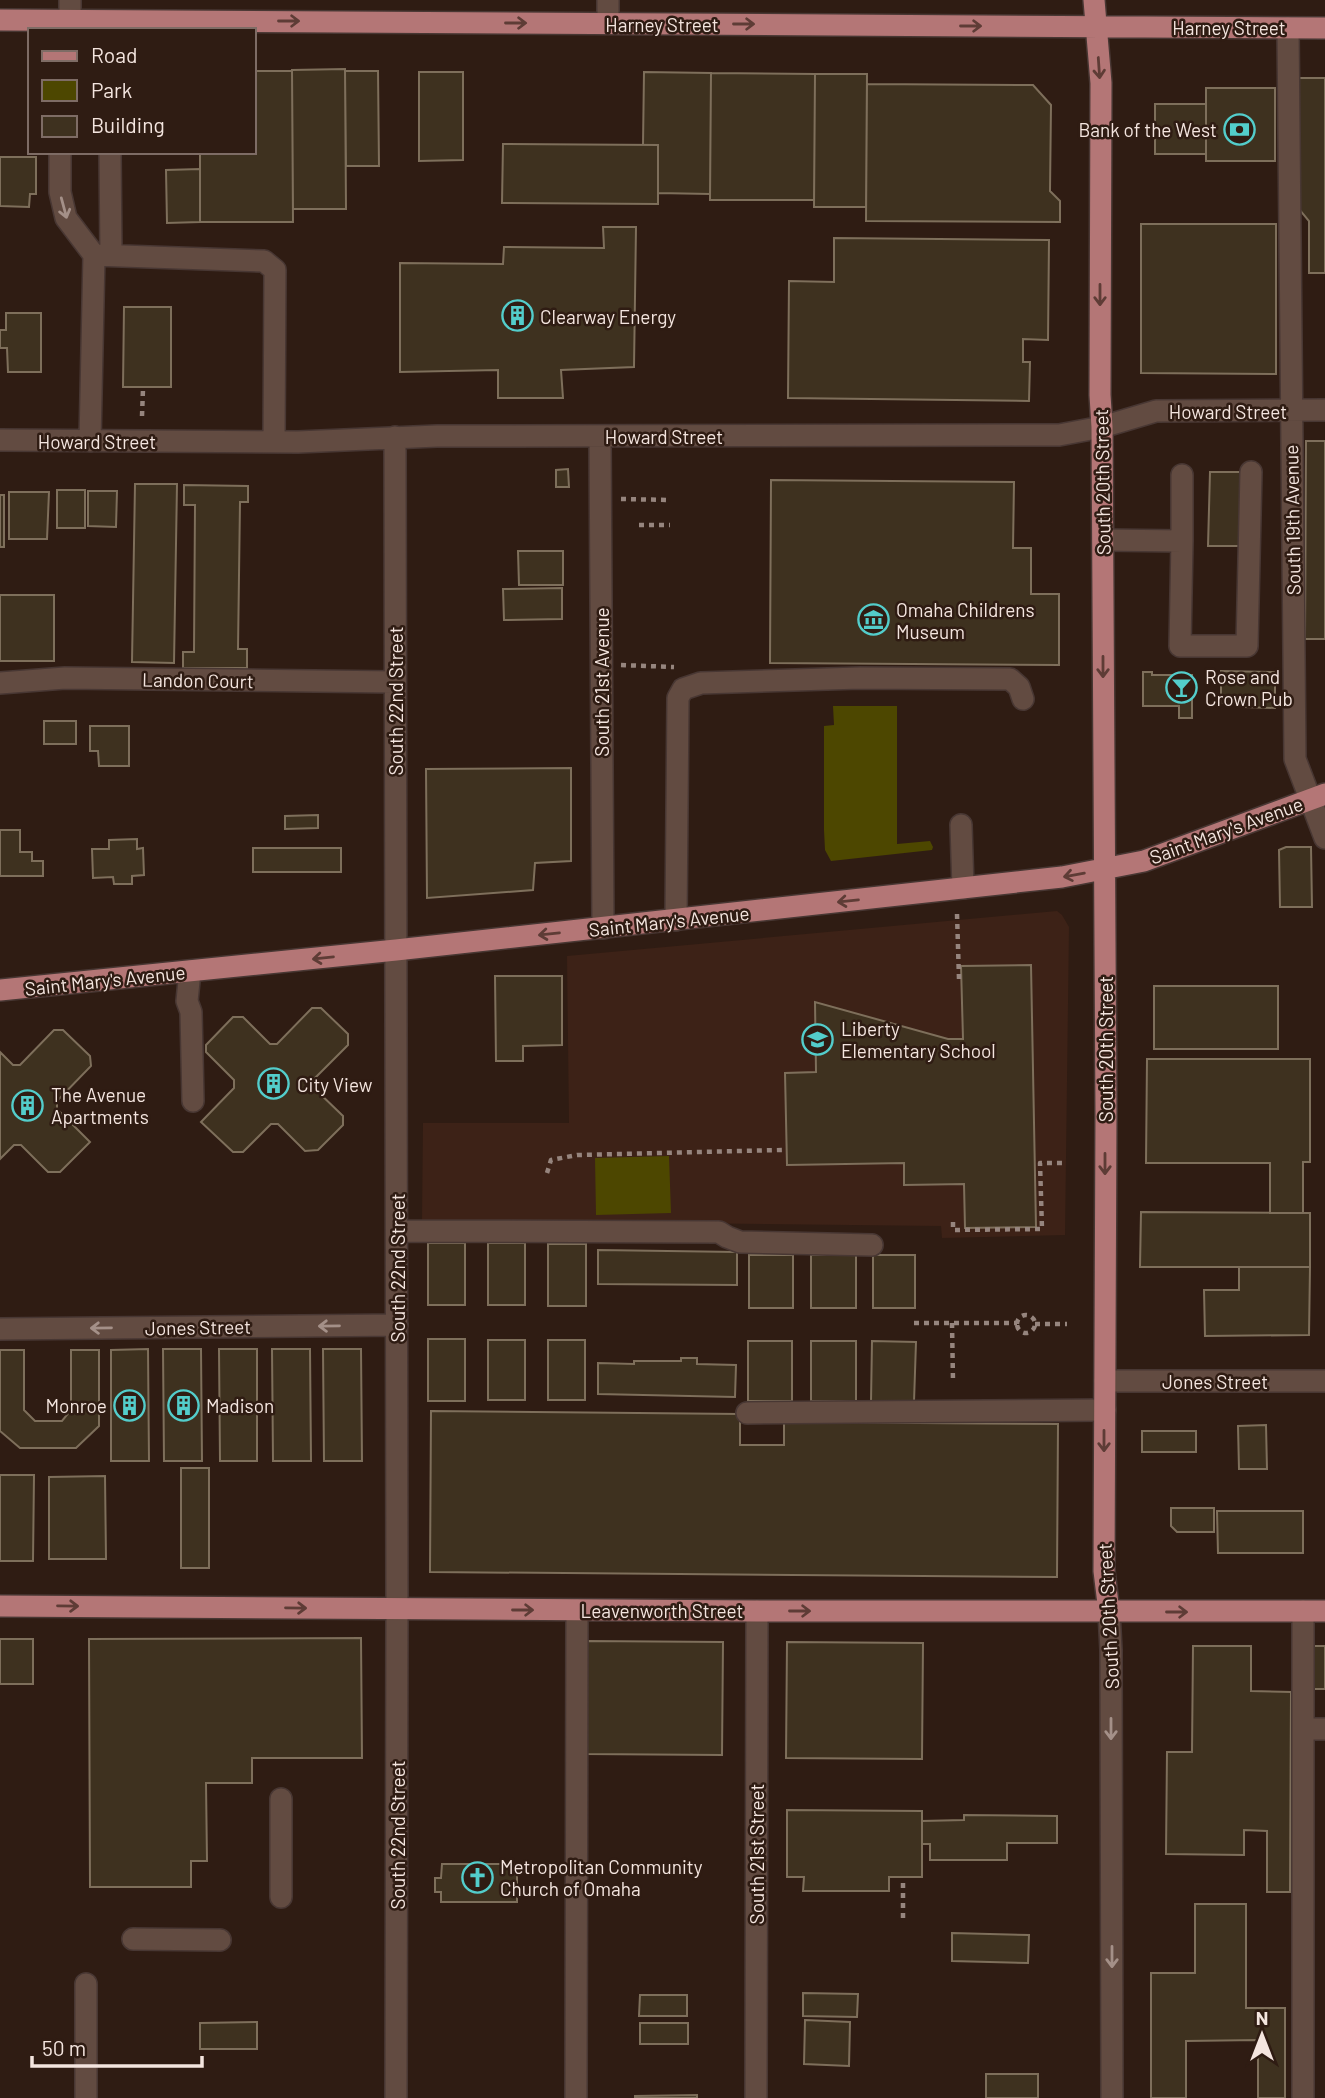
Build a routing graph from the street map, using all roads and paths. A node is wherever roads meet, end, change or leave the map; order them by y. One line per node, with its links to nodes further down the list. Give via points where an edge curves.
1 (608, 0): 5 (street)
2 (1094, 0): 7 (main road, South 20th Street)
3 (65, 18): 4 (main road, Harney Street); 6 (main road, Harney Street)
4 (0, 20)
5 (608, 23): 6 (main road, Harney Street, one-way to 5); 7 (main road, Harney Street, one-way to 7)
6 (108, 25)
7 (1097, 27): 8 (main road, Harney Street); 17 (main road, South 20th Street, one-way to 17)
8 (1288, 28): 9 (main road, Harney Street); 14 (street, South 19th Avenue)
9 (1325, 28)
10 (60, 154): 12 (street, one-way to 12, via 60,192 66,218)
11 (110, 154): 12 (street)
12 (103, 255): 21 (street); 22 (street, via 264,261 275,270)
13 (143, 389): 16 (path)
14 (1292, 410): 15 (street, Howard Street); 17 (street, Howard Street, via 1156,411); 36 (street, South 19th Avenue, via 1295,759)
15 (1325, 410)
16 (142, 416)
17 (1102, 427): 18 (street, Howard Street, via 1059,435); 29 (main road, South 20th Street)
18 (600, 436): 19 (street, Howard Street); 43 (street, South 21st Avenue)
19 (395, 438): 22 (street, Howard Street); 33 (street, South 22nd Street)
20 (0, 440): 21 (street, Howard Street)
21 (90, 440): 22 (street, Howard Street)
22 (274, 442)
23 (1251, 472): 30 (street, via 1247,646 1180,646)
24 (1182, 475): 30 (street)
25 (620, 499): 26 (path)
26 (670, 500)
27 (639, 525): 28 (path)
28 (670, 525)
29 (1102, 540): 30 (street); 39 (main road, South 20th Street, one-way to 39)
30 (1182, 541)
31 (620, 665): 32 (path)
32 (674, 667)
33 (395, 682): 34 (street, Landon Court, via 65,678); 44 (street, South 22nd Street)
34 (0, 683)
35 (1023, 699): 42 (street, via 1010,679 860,678 701,683 682,689 678,698)
36 (1320, 798): 38 (street, South 19th Avenue); 39 (main road, Saint Mary's Avenue)
37 (961, 825): 40 (street)
38 (1325, 838)
39 (1104, 870): 40 (main road, Saint Mary's Avenue, one-way to 40); 63 (main road, South 20th Street, one-way to 63)
40 (963, 888): 42 (main road, Saint Mary's Avenue, one-way to 42)
41 (957, 914): 46 (path)
42 (676, 920): 43 (main road, Saint Mary's Avenue)
43 (603, 928): 44 (main road, Saint Mary's Avenue, one-way to 44)
44 (396, 950): 45 (main road, Saint Mary's Avenue, one-way to 45); 53 (street, South 22nd Street)
45 (190, 971): 47 (main road, Saint Mary's Avenue); 48 (street, via 187,1001)
46 (959, 979)
47 (0, 990)
48 (193, 1101)
49 (782, 1150): 51 (path, via 577,1155 551,1160)
50 (1066, 1163): 52 (path, via 1041,1163 1042,1228 953,1230)
51 (547, 1173)
52 (953, 1222)
53 (397, 1231): 54 (street, via 719,1232 740,1242); 60 (street, South 22nd Street)
54 (872, 1245)
55 (914, 1323): 56 (path)
56 (952, 1323): 57 (path); 62 (path)
57 (1017, 1323): 58 (path, via 1027,1315); 58 (path, via 1026,1333)
58 (1035, 1324): 59 (path)
59 (1067, 1324)
60 (397, 1325): 61 (street, Jones Street, one-way to 61); 68 (street, South 22nd Street)
61 (0, 1329)
62 (953, 1381)
63 (1105, 1381): 64 (street, Jones Street); 65 (main road, South 20th Street)
64 (1325, 1381)
65 (1104, 1409): 66 (street); 73 (main road, South 20th Street, one-way to 73, via 1104,1571)
66 (747, 1413)
67 (0, 1606): 68 (main road, Leavenworth Street, one-way to 68)
68 (397, 1609): 69 (main road, Leavenworth Street, one-way to 69); 84 (street, South 22nd Street)
69 (577, 1610): 70 (main road, Leavenworth Street); 85 (street)
70 (757, 1611): 73 (main road, Leavenworth Street, one-way to 73); 86 (street, South 21st Street)
71 (1303, 1611): 72 (main road, Leavenworth Street); 73 (main road, Leavenworth Street, one-way to 71); 74 (street)
72 (1325, 1611)
73 (1109, 1612): 87 (street, South 20th Street, one-way to 87)
74 (1303, 1729): 75 (street); 88 (street)
75 (1325, 1729)
76 (281, 1799): 78 (street)
77 (903, 1883): 79 (path)
78 (281, 1897)
79 (903, 1918)
80 (133, 1939): 81 (street)
81 (220, 1940)
82 (86, 1984): 83 (street)
83 (86, 2098)
84 (396, 2098)
85 (576, 2098)
86 (756, 2098)
87 (1112, 2098)
88 (1303, 2098)

